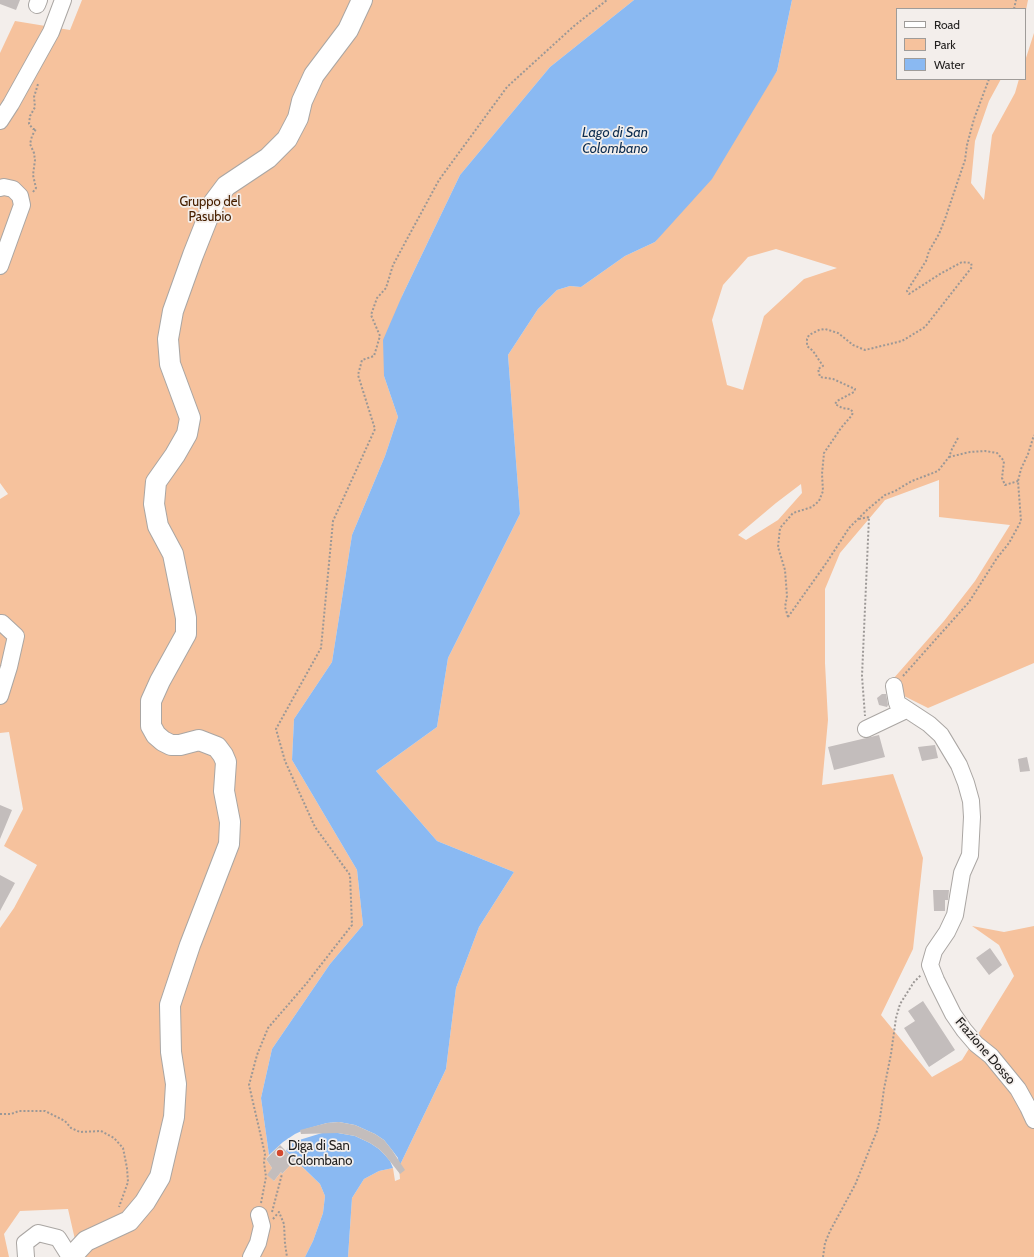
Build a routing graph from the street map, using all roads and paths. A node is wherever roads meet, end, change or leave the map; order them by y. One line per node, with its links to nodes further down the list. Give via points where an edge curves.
1 (62, 0): 6 (street, via 51,32)
2 (362, 0): 27 (main road, via 348,30 314,75 287,139 268,158 226,186 214,202 173,311 168,339 170,364 190,418 187,434 156,482 154,504 158,526 173,554 186,618 186,634 151,701 150,726 156,735 171,745 199,740 217,747 223,755 226,762 224,791 230,822 229,844 170,1005 171,1052 176,1084 174,1117 160,1177 145,1202 129,1221 86,1241)
3 (607, 0): 25 (path, via 574,26 507,87 439,180 393,265 386,288 377,298 371,315 380,336 374,356 362,360 358,375 376,429 333,522 321,648 276,729 285,760 315,827 350,875 352,925 268,1028 257,1056 249,1085 265,1154 266,1177)
4 (39, 80): 8 (path, via 34,97 35,107 29,124 33,130 36,129 30,144 34,153 33,175 36,188)
5 (988, 80): 14 (path, via 974,119 966,160 945,219 926,261 906,290 909,294 962,262 970,263 972,267 925,327 902,341 865,350 853,345 838,333 825,329 809,335 807,339 807,346 824,366 818,369 820,377 833,379 854,389 854,392 836,401 835,404 853,412 824,453 823,491 819,501 812,507 793,512 780,528 778,546 785,570 785,607 788,617 849,528)
6 (0, 121)
7 (0, 188): 8 (street, via 12,189 20,196)
8 (22, 205): 9 (street)
9 (0, 266)
10 (1034, 435): 13 (path)
11 (958, 438): 12 (path)
12 (949, 456): 13 (path, via 985,451 997,453 1004,461 1002,478 1005,485); 14 (path, via 938,471 885,495)
13 (1018, 481): 16 (path, via 1021,522 1009,543 969,602)
14 (858, 519): 19 (path, via 869,517 862,676)
15 (0, 623): 17 (street, via 16,636)
16 (894, 686): 18 (street, via 897,703)
17 (0, 696)
18 (906, 710): 19 (street); 20 (street, via 941,735 959,765 971,801 970,855 962,873 955,915 934,951)
19 (866, 729)
20 (930, 965): 22 (street, Frazione Dosso, via 953,1014 976,1044 991,1056 1018,1089); 30 (path, via 914,982 900,1004 877,1131 855,1185 830,1231)
21 (0, 1114): 24 (path, via 45,1111 80,1132 101,1131 114,1138 123,1148 128,1182)
22 (1034, 1120)
23 (282, 1174): 29 (path, via 270,1222 279,1212 284,1224)
24 (116, 1212)
25 (259, 1215): 28 (street, via 262,1226)
26 (26, 1257): 27 (street, via 25,1243 38,1233 58,1238)
27 (70, 1257)
28 (251, 1257)
29 (287, 1257)
30 (823, 1257)

